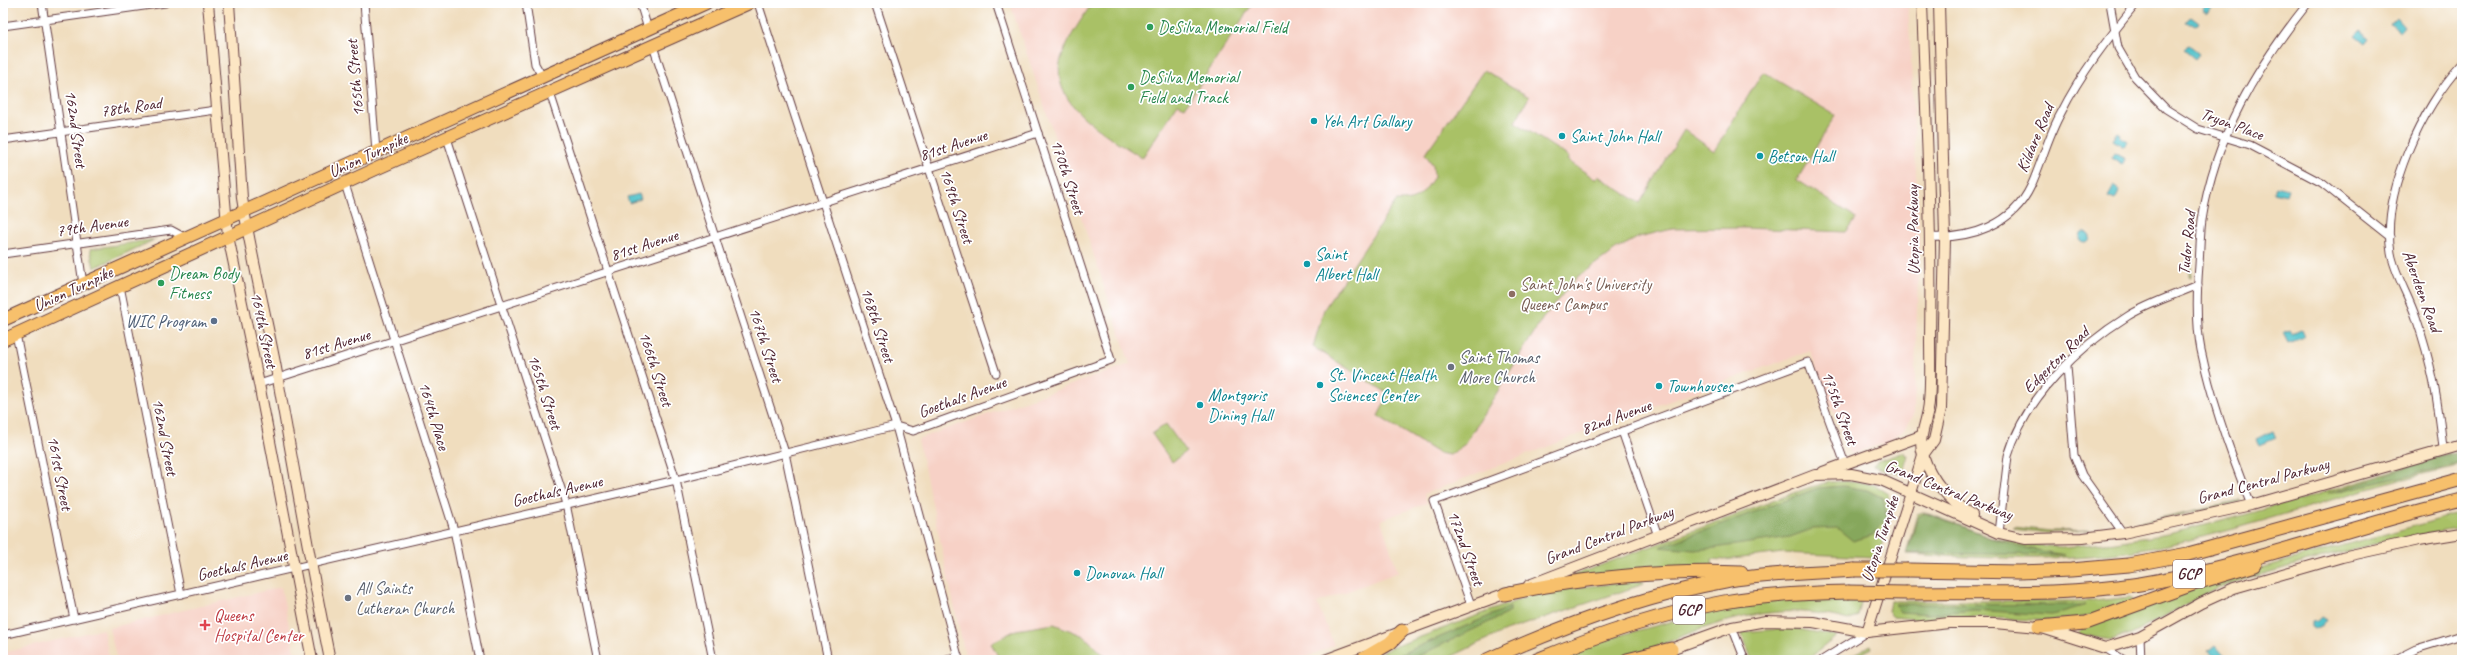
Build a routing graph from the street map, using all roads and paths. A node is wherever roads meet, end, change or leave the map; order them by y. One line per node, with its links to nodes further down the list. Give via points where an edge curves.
1 (42, 3): 18 (street, 162nd Street)
2 (165, 3): 18 (street)
3 (208, 3): 26 (main road, 164th Street)
4 (229, 3): 36 (main road, 164th Street)
5 (364, 3): 32 (street, 165th Street)
6 (526, 3): 24 (street, via 535,64)
7 (640, 3): 20 (street)
8 (706, 3): 20 (main road, Union Turnpike)
9 (749, 3): 22 (main road, Union Turnpike)
10 (758, 3): 35 (street, 168th Street)
11 (874, 3): 33 (street, 169th Street)
12 (996, 3): 28 (street, 170th Street)
13 (1922, 3): 41 (main road, Utopia Parkway)
14 (1939, 3): 44 (main road, Utopia Parkway)
15 (2110, 3): 21 (street, Tryon Place)
16 (2137, 3): 21 (street, Kildare Road)
17 (2308, 3): 30 (street, Tudor Road, via 2262,63 2230,122)
18 (45, 20): 19 (street); 27 (street, 162nd Street)
19 (3, 26)
20 (648, 29): 24 (main road, Union Turnpike)
21 (2113, 32): 30 (street, Tryon Place, via 2118,48 2135,77 2166,109 2198,130); 44 (street, Kildare Road, via 2061,112 2044,147 2031,186 2020,205 2002,221 1970,235)
22 (653, 46): 25 (main road, Union Turnpike); 43 (street, 167th Street)
23 (2462, 64): 42 (street, Aberdeen Road, via 2428,108 2414,138 2402,167 2393,204)
24 (542, 76): 32 (main road, Union Turnpike)
25 (550, 92): 29 (main road, Union Turnpike); 47 (street, 166th Street)
26 (216, 110): 27 (street, 78th Road); 37 (main road, 164th Street)
27 (61, 132): 31 (street, 78th Road); 45 (street, 162nd Street)
28 (1038, 133): 33 (street, 81st Avenue); 56 (street, 170th Street)
29 (447, 138): 34 (main road, Union Turnpike); 51 (street, 165th Street)
30 (2225, 138): 42 (street, Tryon Place, via 2272,154 2322,183); 49 (street, Tudor Road, via 2202,220)
31 (3, 140)
32 (376, 151): 36 (main road, Union Turnpike)
33 (929, 168): 35 (street, 81st Avenue); 59 (street, 169th Street)
34 (345, 184): 38 (main road, Union Turnpike); 55 (street, 164th Place)
35 (822, 203): 43 (street, 81st Avenue); 62 (street, 168th Street)
36 (244, 211): 37 (main road, Union Turnpike); 38 (main road, 164th Street)
37 (225, 220): 39 (main road, 164th Street); 40 (main road, Union Turnpike)
38 (247, 228): 39 (main road, Union Turnpike); 60 (main road, 164th Street)
39 (228, 236): 50 (main road, Union Turnpike); 61 (main road, 164th Street)
40 (184, 237): 45 (street, 79th Avenue, via 170,230); 48 (main road, Union Turnpike)
41 (1930, 237): 44 (street, Kildare Road); 64 (main road, Utopia Parkway, via 1929,402)
42 (2390, 237): 66 (street, Aberdeen Road, via 2396,270 2414,311 2434,377)
43 (716, 238): 47 (street, 81st Avenue); 67 (street, 167th Street)
44 (1945, 238): 68 (main road, Utopia Parkway, via 1941,409 1934,440)
45 (77, 243): 46 (street, 79th Avenue); 48 (street, 162nd Street)
46 (3, 254)
47 (609, 272): 51 (street, 81st Avenue); 72 (street, 166th Street)
48 (83, 284): 52 (main road, Union Turnpike)
49 (2198, 285): 58 (street, Edgerton Road, via 2129,315 2086,346); 77 (street, Tudor Road, via 2201,348 2227,440)
50 (120, 286): 53 (main road, Union Turnpike); 87 (street, 162nd Street)
51 (502, 307): 55 (street, 81st Avenue); 76 (street, 165th Street)
52 (3, 320)
53 (16, 334): 54 (main road, Union Turnpike); 90 (street, 161st Street)
54 (3, 340)
55 (395, 341): 60 (street, 81st Avenue); 79 (street, 164th Place)
56 (1111, 360): 62 (street, Goethals Avenue, via 913,430)
57 (1808, 362): 63 (street, 82nd Avenue); 69 (street, 175th Street)
58 (2067, 366): 80 (street, Edgerton Road, via 2036,398 2011,444); 81 (street, via 2074,455 2082,475)
59 (996, 373)
60 (277, 378): 61 (street, 81st Avenue); 84 (main road, 164th Street)
61 (259, 384): 85 (main road, 164th Street)
62 (896, 426): 67 (street, Goethals Avenue); 100 (street, 168th Street)
63 (1622, 431): 75 (street, 82nd Avenue); 83 (street)
64 (1921, 436): 68 (main road, Utopia Parkway); 69 (main road)
65 (2462, 445): 66 (main road, Grand Central Parkway)
66 (2443, 448): 77 (main road, Grand Central Parkway)
67 (785, 453): 72 (street, Goethals Avenue); 106 (street, 167th Street)
68 (1923, 455): 73 (main road, Utopia Turnpike); 80 (main road, via 1938,484 1958,507)
69 (1845, 464): 70 (main road)
70 (1815, 475): 73 (main road, Grand Central Parkway, via 1851,474 1881,480); 83 (main road, Grand Central Parkway)
71 (2462, 479): 86 (highway, GCP, bridge, via 2188,554 2129,565 2019,572 1854,570)
72 (676, 480): 76 (street, Goethals Avenue); 105 (street, 166th Street)
73 (1911, 494): 80 (main road, Grand Central Parkway); 94 (main road, Utopia Turnpike)
74 (2462, 500): 78 (highway, GCP)
75 (1434, 502): 89 (street, 172nd Street)
76 (566, 504): 79 (street, Goethals Avenue); 104 (street, 165th Street)
77 (2251, 505): 81 (main road, Grand Central Parkway)
78 (2378, 521): 92 (highway, via 2196,583 2113,615 2086,623); 111 (highway, GCP, bridge, via 2204,570 2139,584 2076,590 1786,594 1724,602 1671,614)
79 (454, 530): 84 (street, Goethals Avenue); 103 (street, 164th Place)
80 (1998, 533): 81 (main road, Grand Central Parkway, via 2025,539 2083,538)
81 (2123, 533)
82 (2462, 533): 97 (main road, via 2342,557 2234,588)
83 (1658, 536): 88 (main road, Grand Central Parkway)
84 (311, 564): 85 (street, Goethals Avenue); 102 (main road, 164th Street)
85 (294, 568): 87 (street, Goethals Avenue); 101 (main road, 164th Street)
86 (1784, 575): 88 (highway, via 1707,571 1547,585); 110 (highway, GCP, via 1725,581 1664,596 1536,638)
87 (181, 594): 90 (street, Goethals Avenue)
88 (1505, 594): 89 (main road, Grand Central Parkway)
89 (1471, 605): 93 (main road, Grand Central Parkway)
90 (74, 619): 95 (street, Goethals Avenue)
91 (1732, 627): 94 (main road, via 1766,621 1813,622); 99 (main road); 114 (street)
92 (2039, 627): 94 (main road, via 1949,623); 98 (main road)
93 (1402, 632): 108 (main road, Grand Central Parkway); 109 (highway)
94 (1867, 632): 115 (street)
95 (3, 635)
96 (2462, 635): 118 (street, via 2416,649)
97 (2140, 637): 98 (main road); 117 (street)
98 (2105, 648): 116 (street)
99 (1671, 649): 112 (highway); 113 (main road)
100 (959, 658): 107 (street)
101 (312, 660)
102 (330, 660)
103 (480, 660)
104 (598, 660)
105 (713, 660)
106 (828, 660)
107 (943, 660)
108 (1325, 660)
109 (1361, 660)
110 (1487, 660)
111 (1537, 660)
112 (1628, 660)
113 (1642, 660)
114 (1745, 660)
115 (1822, 660)
116 (2124, 660)
117 (2141, 660)
118 (2394, 660)

